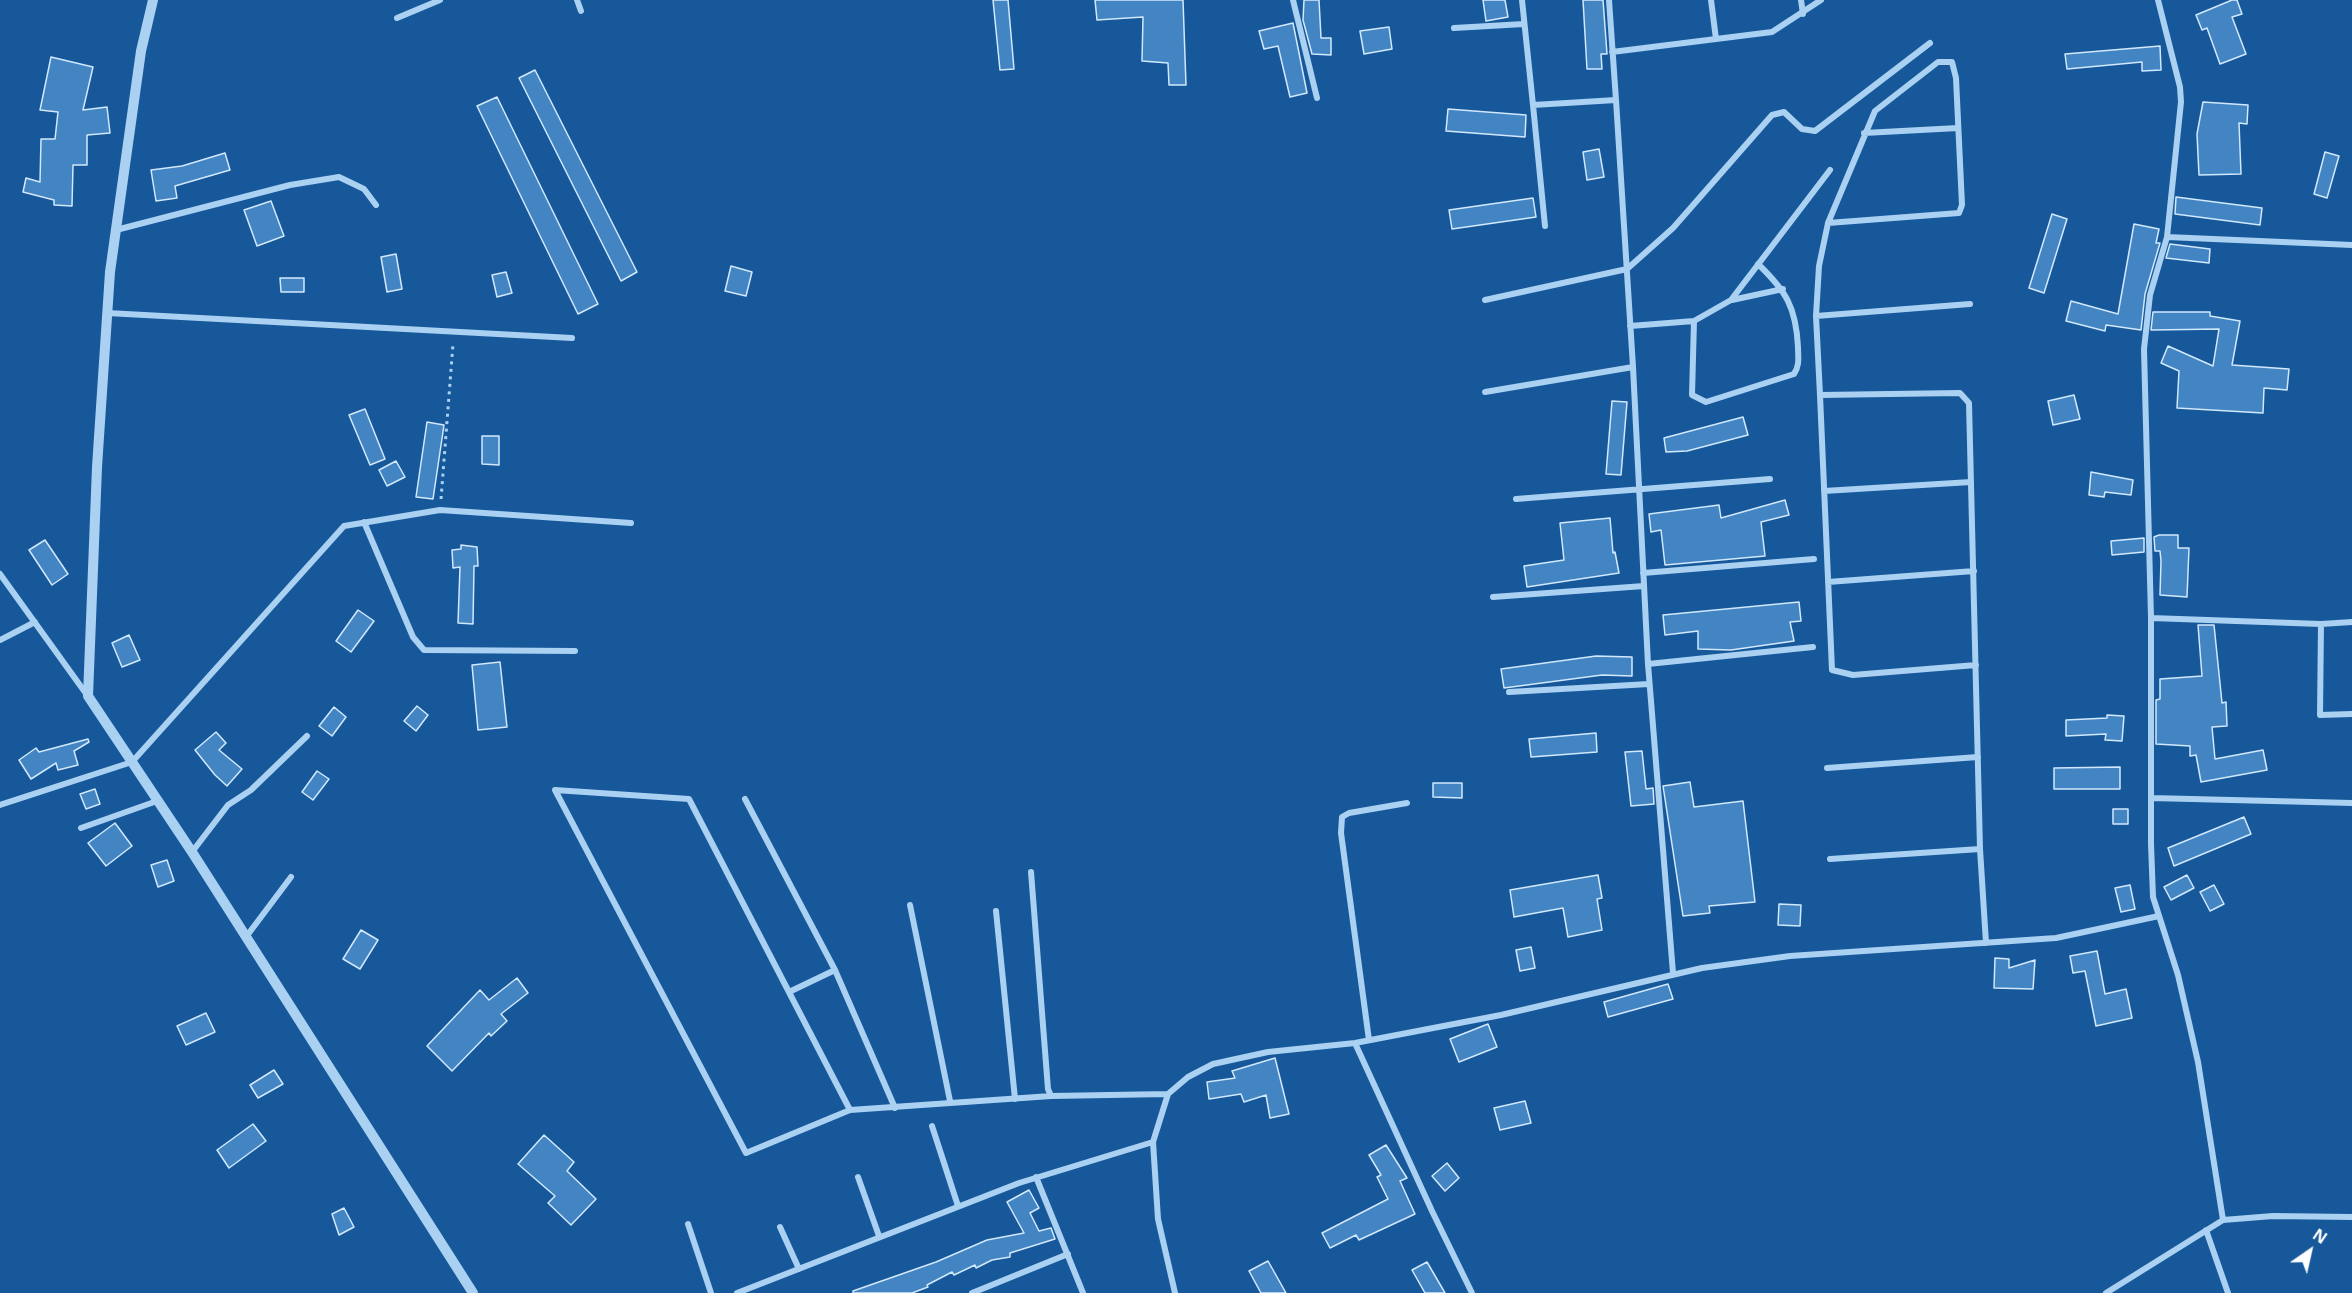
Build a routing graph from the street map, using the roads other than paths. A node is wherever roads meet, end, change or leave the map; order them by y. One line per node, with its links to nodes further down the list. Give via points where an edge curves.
1 (153, 0): 28 (street, via 141,51)
2 (440, 0): 13 (street)
3 (577, 0): 11 (street)
4 (1293, 0): 19 (street)
5 (1522, 0): 14 (street)
6 (1609, 0): 18 (street)
7 (1711, 0): 16 (street)
8 (1801, 0): 12 (street)
9 (1821, 0): 12 (street)
10 (2158, 0): 29 (street, via 2181,94)
11 (582, 11)
12 (1803, 14): 16 (street, via 1772,32)
13 (397, 18)
14 (1524, 24): 15 (street); 21 (street)
15 (1454, 28)
16 (1716, 39): 18 (street)
17 (1930, 43): 32 (street, via 1815,131 1802,129 1784,112 1772,115 1673,228)
18 (1612, 51): 20 (street)
19 (1317, 98)
20 (1616, 100): 21 (street); 32 (street)
21 (1533, 105): 27 (street)
22 (1958, 128): 23 (street); 23 (street, via 1955,68 1945,60 1875,111); 26 (street, via 1962,205 1959,213)
23 (1864, 133): 26 (street)
24 (1830, 170): 31 (street)
25 (376, 205): 28 (street, via 364,189 339,177 290,184)
26 (1828, 223): 38 (street, via 1819,266)
27 (1545, 226)
28 (115, 230): 37 (street)
29 (2167, 237): 30 (street); 59 (street, via 2150,296 2144,350)
30 (2352, 245)
31 (1758, 264): 33 (street); 35 (street)
32 (1627, 269): 34 (street); 40 (street)
33 (1783, 289): 35 (street); 39 (street, via 1797,321 1798,364 1794,374 1700,401 1692,394)
34 (1485, 300)
35 (1731, 300): 39 (street)
36 (1970, 304): 38 (street)
37 (107, 313): 41 (street); 70 (street)
38 (1816, 316): 44 (street)
39 (1694, 321): 40 (street)
40 (1630, 326): 42 (street)
41 (572, 338)
42 (1633, 367): 43 (street); 47 (street)
43 (1485, 392)
44 (1820, 395): 46 (street, via 1960,393 1969,403); 48 (street)
45 (1770, 478): 47 (street)
46 (1971, 482): 48 (street); 53 (street)
47 (1639, 489): 49 (street); 54 (street)
48 (1824, 491): 56 (street)
49 (1516, 499)
50 (364, 522): 51 (street, via 441,510); 65 (street, via 413,637 424,650); 74 (street, via 344,526 337,532)
51 (631, 523)
52 (1814, 560): 54 (street)
53 (1974, 571): 56 (street); 67 (street)
54 (1643, 573): 57 (street)
55 (0, 574): 60 (street)
56 (1828, 582): 67 (street, via 1832,670 1853,675)
57 (1644, 586): 58 (street); 66 (street)
58 (1493, 597)
59 (2151, 618): 62 (street); 76 (street)
60 (35, 622): 63 (street); 70 (street)
61 (2352, 622): 62 (street)
62 (2321, 624): 71 (street, via 2320,716)
63 (0, 640)
64 (1813, 646): 66 (street)
65 (575, 651)
66 (1648, 664): 68 (street)
67 (1976, 665): 73 (street)
68 (1649, 684): 69 (street); 94 (street)
69 (1509, 692)
70 (88, 696): 74 (street)
71 (2352, 714)
72 (307, 736): 84 (street, via 251,790 228,805)
73 (1978, 757): 75 (street); 83 (street)
74 (132, 762): 78 (street); 81 (street)
75 (1827, 768)
76 (2151, 798): 80 (street); 90 (street, via 2153,897)
77 (745, 799): 93 (street)
78 (157, 801): 82 (street); 84 (street)
79 (1407, 803): 96 (street, via 1341,817)
80 (2352, 803)
81 (0, 805)
82 (81, 828)
83 (1980, 849): 85 (street); 92 (street)
84 (192, 852): 91 (street)
85 (1830, 859)
86 (1031, 872): 99 (street)
87 (291, 877): 91 (street)
88 (910, 905): 101 (street)
89 (996, 911): 100 (street)
90 (2159, 916): 92 (street, via 2056,938); 110 (street, via 2178,975 2198,1062)
91 (246, 937): 117 (street)
92 (1986, 943): 94 (street, via 1790,956)
93 (835, 970): 95 (street); 102 (street)
94 (1673, 973): 96 (street, via 1501,1015)
95 (789, 992): 103 (street); 103 (street, via 689,799 555,790 746,1153)
96 (1370, 1040): 97 (street)
97 (1355, 1042): 98 (street, via 1268,1052 1213,1064 1188,1077); 123 (street)
98 (1168, 1094): 99 (street); 105 (street)
99 (1051, 1096): 100 (street)
100 (1015, 1100): 101 (street)
101 (950, 1101): 102 (street)
102 (895, 1108): 103 (street)
103 (850, 1110)
104 (932, 1126): 108 (street)
105 (1154, 1142): 107 (street); 122 (street, via 1158,1219)
106 (858, 1177): 114 (street)
107 (1036, 1177): 108 (street); 115 (street)
108 (958, 1206): 114 (street)
109 (2351, 1217): 110 (street)
110 (2223, 1220): 113 (street)
111 (688, 1224): 118 (street)
112 (780, 1227): 116 (street)
113 (2206, 1230): 124 (street); 125 (street)
114 (879, 1236): 116 (street)
115 (1068, 1254): 120 (street); 121 (street)
116 (799, 1269): 119 (street)
117 (473, 1293)
118 (711, 1293)
119 (737, 1293)
120 (972, 1293)
121 (1083, 1293)
122 (1175, 1293)
123 (1472, 1293)
124 (2106, 1293)
125 (2228, 1293)

